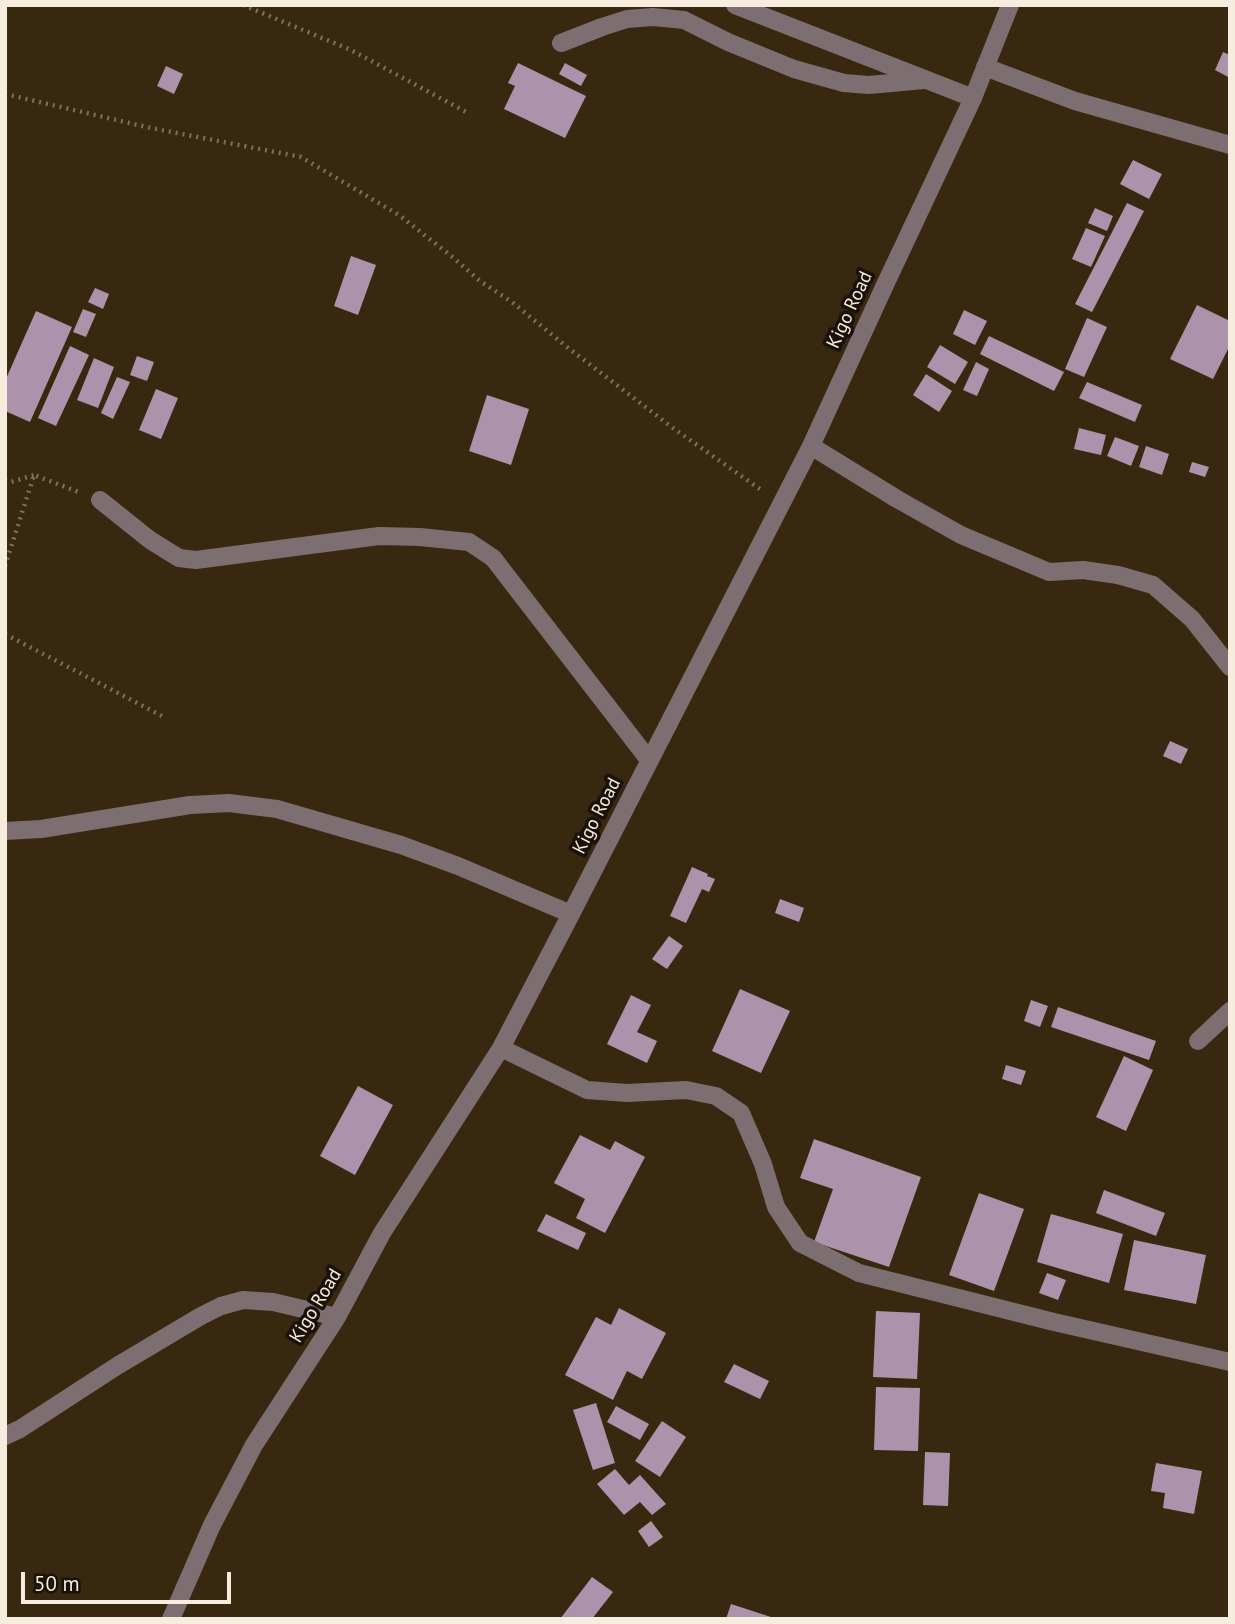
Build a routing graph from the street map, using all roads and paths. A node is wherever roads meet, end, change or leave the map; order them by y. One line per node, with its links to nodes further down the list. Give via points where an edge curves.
1 (243, 5): 9 (path, via 351,50)
2 (735, 5): 6 (street)
3 (1010, 5): 5 (street, Kigo Road)
4 (561, 43): 6 (street, via 627,19 684,20 794,69 844,83)
5 (985, 67): 8 (street, Kigo Road); 10 (street, via 1075,101)
6 (924, 80): 8 (street)
7 (5, 94): 15 (path, via 301,157 399,215 662,420)
8 (973, 99): 11 (street, Kigo Road)
9 (468, 113)
10 (1230, 145)
11 (811, 446): 15 (street, Kigo Road); 18 (street, via 961,535 1049,572 1083,570 1153,585 1192,619)
12 (34, 475): 13 (path); 14 (path); 16 (path)
13 (5, 480)
14 (100, 500): 20 (street, via 150,540 179,558 196,560 379,536 469,542 493,558)
15 (782, 505): 20 (street, Kigo Road)
16 (5, 566)
17 (5, 634): 19 (path)
18 (1230, 667)
19 (162, 716)
20 (649, 760): 22 (street, Kigo Road)
21 (5, 831): 22 (street, via 190,805 229,803 276,809 401,845)
22 (571, 914): 25 (street, Kigo Road)
23 (1230, 1011): 24 (street)
24 (1198, 1041)
25 (501, 1048): 26 (street, Kigo Road, via 382,1233); 27 (street, via 587,1090 686,1090 716,1096 741,1113 776,1207 800,1243 859,1273)
26 (337, 1317): 28 (street, via 273,1302 243,1300 221,1306); 29 (street, Kigo Road, via 254,1445)
27 (1230, 1362)
28 (5, 1436)
29 (171, 1619)

